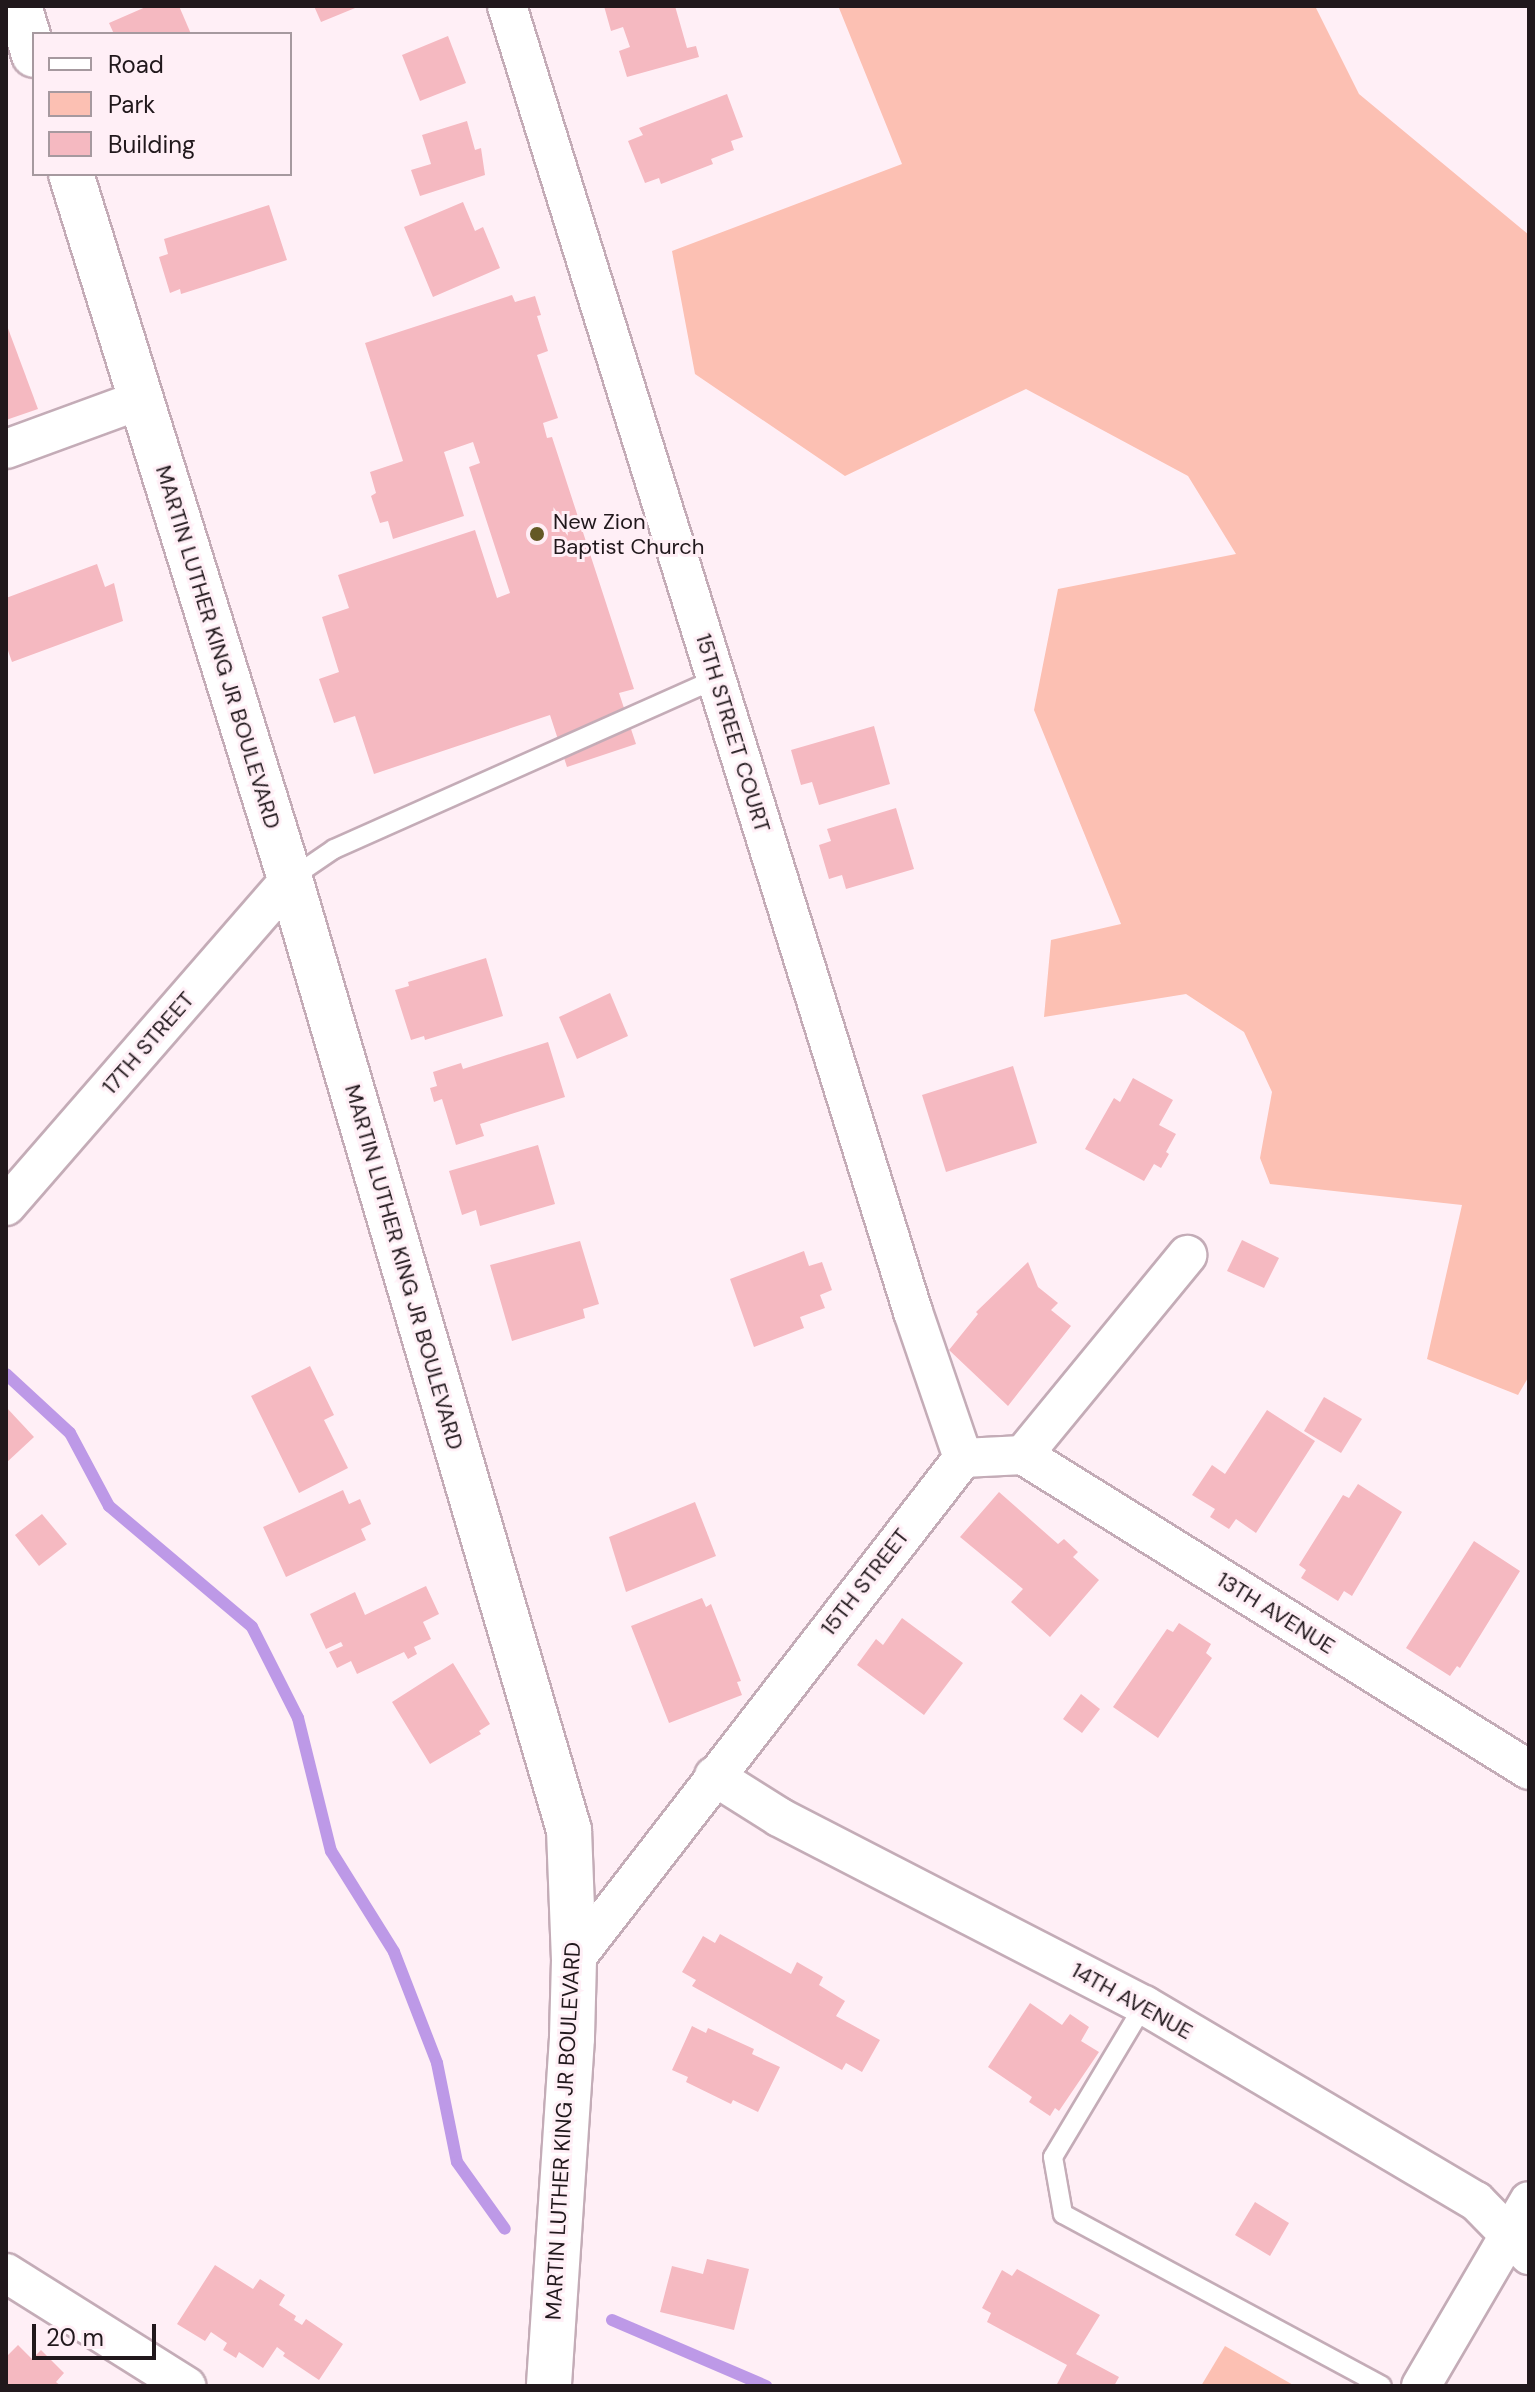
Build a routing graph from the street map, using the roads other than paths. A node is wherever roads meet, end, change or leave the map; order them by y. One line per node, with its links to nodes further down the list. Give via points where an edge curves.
1 (19, 6): 3 (main road)
2 (507, 6): 7 (street, 15TH STREET COURT)
3 (32, 48)
4 (72, 176): 5 (main road, MARTIN LUTHER KING JR BOULEVARD)
5 (140, 400): 6 (street); 8 (main road, MARTIN LUTHER KING JR BOULEVARD)
6 (6, 449)
7 (716, 679): 8 (lane, via 334,849); 12 (street, 15TH STREET COURT)
8 (290, 879): 9 (street, 17TH STREET); 15 (main road, MARTIN LUTHER KING JR BOULEVARD, via 569,1830)
9 (6, 1206)
10 (1187, 1255): 11 (street)
11 (1023, 1455): 12 (street); 13 (street, 13TH AVENUE)
12 (963, 1458): 14 (street, 15TH STREET)
13 (1529, 1770)
14 (714, 1776): 15 (street, 15TH STREET); 16 (street, 14TH AVENUE, via 779,1817)
15 (574, 1960): 21 (main road, MARTIN LUTHER KING JR BOULEVARD)
16 (1144, 2005): 18 (street, 14TH AVENUE, via 1476,2201); 22 (lane, via 1053,2157 1063,2214)
17 (1529, 2201): 18 (street)
18 (1519, 2245): 23 (street)
19 (6, 2273): 20 (street)
20 (186, 2386)
21 (549, 2386)
22 (1382, 2386)
23 (1421, 2386)

